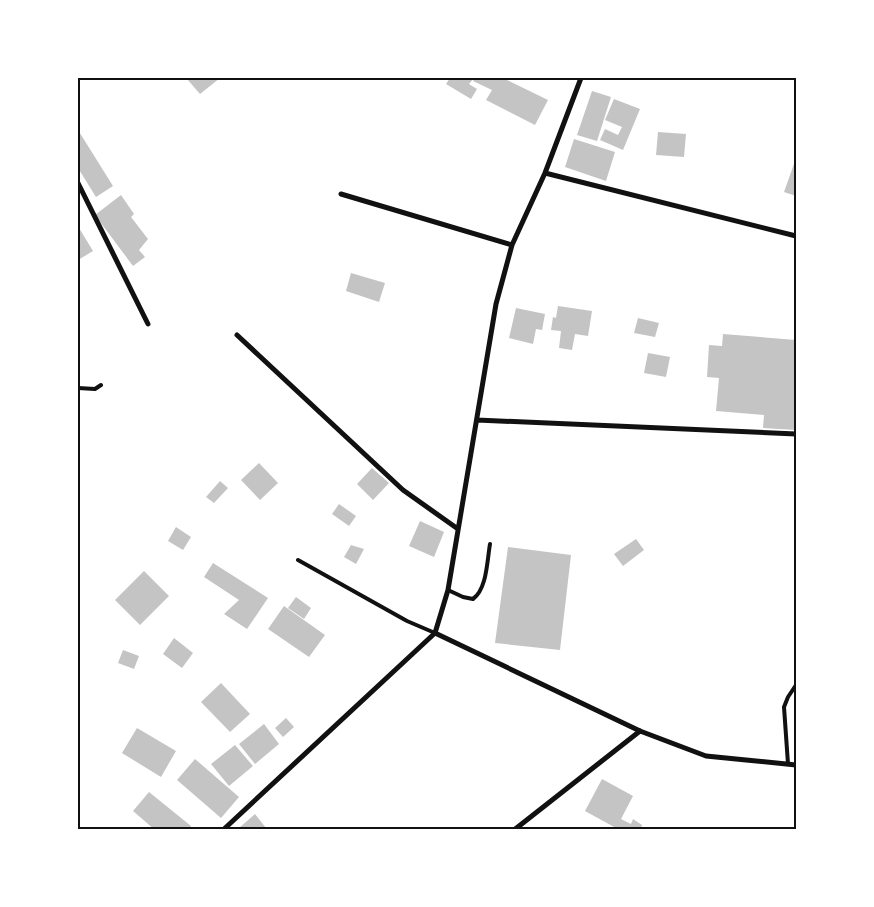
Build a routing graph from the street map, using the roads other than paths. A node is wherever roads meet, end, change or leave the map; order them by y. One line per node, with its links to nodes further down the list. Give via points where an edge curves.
1 (581, 78): 2 (street)
2 (545, 173): 5 (street); 6 (street)
3 (78, 183): 7 (street)
4 (341, 194): 6 (street)
5 (796, 236)
6 (512, 245): 11 (street, via 496,304)
7 (148, 324)
8 (237, 334): 13 (street, via 403,490)
9 (101, 385): 10 (lane, via 95,389)
10 (78, 388)
11 (477, 420): 12 (street); 13 (street)
12 (796, 434)
13 (458, 530): 16 (street)
14 (490, 544): 16 (lane, via 483,586 478,595 473,599)
15 (298, 560): 17 (lane, via 407,621)
16 (448, 590): 17 (street)
17 (435, 633): 19 (street); 22 (street)
18 (796, 685): 20 (lane, via 784,707)
19 (640, 731): 20 (street, via 706,756); 23 (street)
20 (788, 764): 21 (street)
21 (796, 765)
22 (224, 830)
23 (514, 830)

